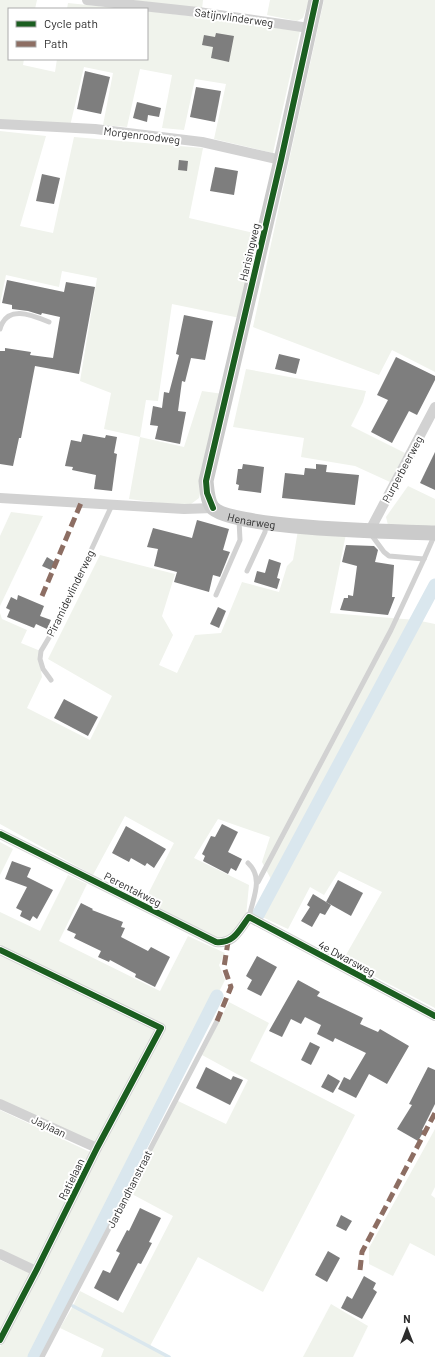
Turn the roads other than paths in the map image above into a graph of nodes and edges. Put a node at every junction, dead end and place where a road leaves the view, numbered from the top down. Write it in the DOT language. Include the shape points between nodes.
graph roads {
  1 [pos="87,0"];
  2 [pos="316,0"];
  3 [pos="309,28"];
  4 [pos="0,124"];
  5 [pos="282,160"];
  6 [pos="49,322"];
  7 [pos="0,329"];
  8 [pos="435,407"];
  9 [pos="0,498"];
  10 [pos="112,505"];
  11 [pos="213,508"];
  12 [pos="239,519"];
  13 [pos="266,522"];
  14 [pos="369,532"];
  15 [pos="435,533"];
  16 [pos="424,559"];
  17 [pos="247,571"];
  18 [pos="216,595"];
  19 [pos="51,680"];
  20 [pos="0,834"];
  21 [pos="248,863"];
  22 [pos="258,882"];
  23 [pos="249,917"];
  24 [pos="0,950"];
  25 [pos="435,1016"];
  26 [pos="217,1020"];
  27 [pos="0,1104"];
  28 [pos="97,1148"];
  29 [pos="0,1254"];
  30 [pos="36,1271"];
  31 [pos="0,1340"];
  32 [pos="42,1357"];
  1 -- 3 [label="street, Satijnvlinderweg"];
  2 -- 3 [label="street, Harisingweg"];
  3 -- 5 [label="street, Harisingweg"];
  4 -- 5 [label="street, Morgenroodweg" via="95,129 202,142"];
  5 -- 11 [label="street, Harisingweg" via="206,480 207,493"];
  6 -- 7 [label="lane" via="36,316 10,314 2,322"];
  8 -- 14 [label="street, Purperbeerweg"];
  9 -- 10 [label="street, Henarweg"];
  10 -- 11 [label="street, Henarweg"];
  10 -- 19 [label="lane, Piramidevlinderweg" via="57,624 41,651 43,669"];
  11 -- 12 [label="street, Henarweg"];
  12 -- 13 [label="street, Henarweg"];
  12 -- 18 [label="lane" via="240,540"];
  13 -- 14 [label="street, Henarweg"];
  13 -- 17 [label="lane" via="265,532"];
  14 -- 15 [label="street, Henarweg"];
  14 -- 16 [label="lane" via="389,556"];
  15 -- 16 [label="lane"];
  16 -- 22 [label="lane" via="391,630"];
  20 -- 23 [label="street, Perentakweg" via="216,942 228,942 233,939"];
  21 -- 22 [label="lane" via="253,868"];
  22 -- 23 [label="lane"];
  23 -- 25 [label="street, 4e Dwarsweg"];
  24 -- 28 [label="street, Ratielaan" via="161,1028"];
  26 -- 32 [label="lane, Jarbandhanstraat"];
  27 -- 28 [label="street, Jaylaan"];
  28 -- 30 [label="street, Ratielaan"];
  29 -- 30 [label="street"];
  30 -- 31 [label="street, Ratielaan"];
}
